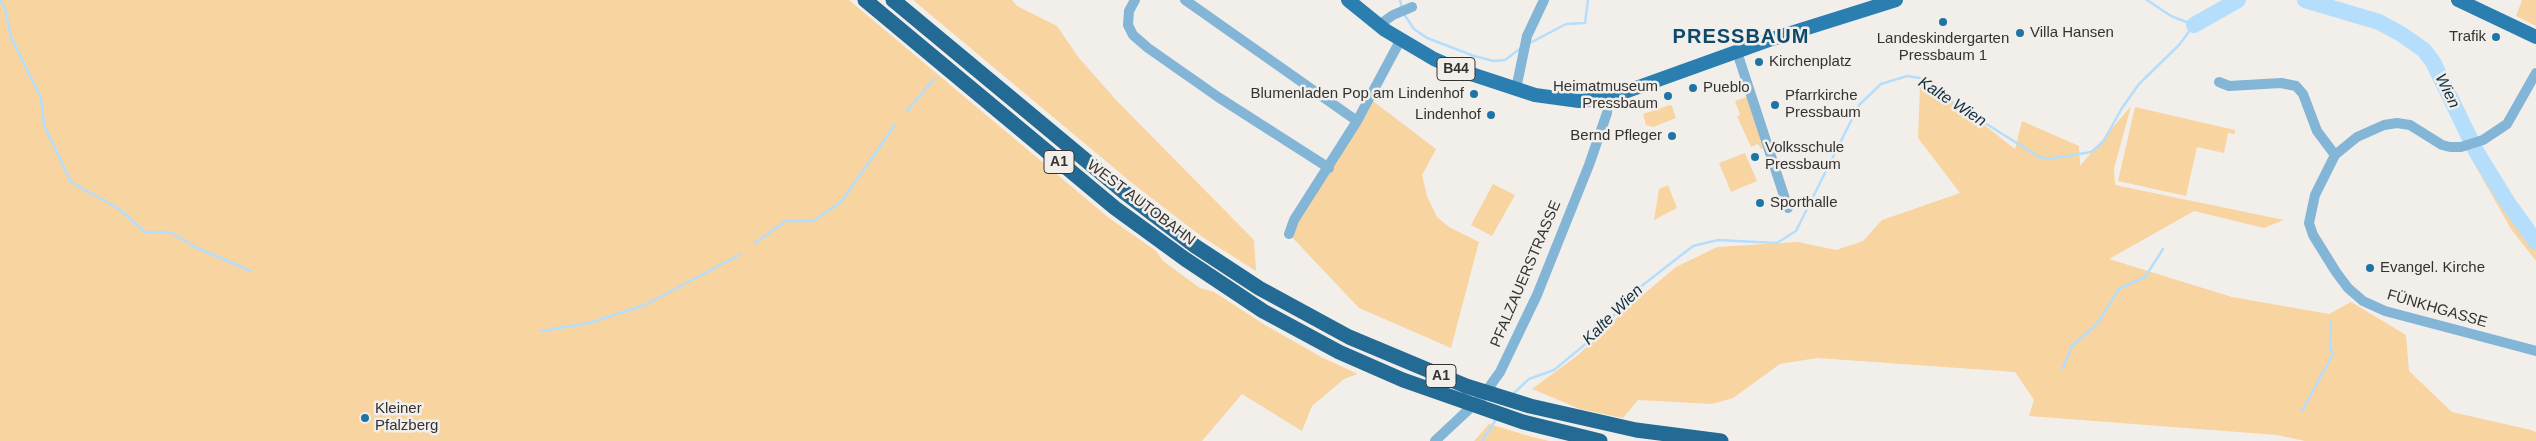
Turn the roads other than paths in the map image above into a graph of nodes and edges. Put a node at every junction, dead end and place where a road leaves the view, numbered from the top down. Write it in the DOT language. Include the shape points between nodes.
graph roads {
  1 [pos="865,0"];
  2 [pos="893,0"];
  3 [pos="1135,0"];
  4 [pos="1185,0"];
  5 [pos="1348,0"];
  6 [pos="1544,0"];
  7 [pos="1896,0"];
  8 [pos="2458,0"];
  9 [pos="1412,7"];
  10 [pos="1379,25"];
  11 [pos="2536,37"];
  12 [pos="1401,39"];
  13 [pos="1737,52"];
  14 [pos="2536,73"];
  15 [pos="2219,82"];
  16 [pos="1516,89"];
  17 [pos="1608,98"];
  18 [pos="1357,121"];
  19 [pos="2335,155"];
  20 [pos="1329,168"];
  21 [pos="1788,208"];
  22 [pos="1289,234"];
  23 [pos="2536,351"];
  24 [pos="1435,441"];
  25 [pos="1600,441"];
  26 [pos="1721,441"];
  1 -- 25 [label="highway, WEST AUTOBAHN / A1" via="1116,208 1185,260 1263,311 1339,352 1403,380 1524,422"];
  2 -- 26 [label="highway, WEST AUTOBAHN / A1" via="1124,192 1195,246 1259,288 1349,337 1466,386 1530,406 1636,430"];
  3 -- 20 [label="street" via="1129,11 1128,25 1133,35 1148,48"];
  4 -- 18 [label="street"];
  5 -- 10 [label="main road, B44"];
  6 -- 16 [label="street" via="1527,36"];
  7 -- 13 [label="main road, B44"];
  8 -- 11 [label="main road"];
  9 -- 10 [label="street"];
  10 -- 12 [label="main road, B44"];
  12 -- 16 [label="main road, B44" via="1459,70"];
  12 -- 18 [label="street"];
  13 -- 17 [label="main road, B44"];
  13 -- 21 [label="street"];
  14 -- 19 [label="street, FÜNKHGASSE" via="2507,124 2483,140 2462,147 2442,145 2410,124 2397,123 2357,137"];
  15 -- 19 [label="street" via="2229,86 2281,83 2296,86 2303,94 2316,131"];
  16 -- 17 [label="main road, B44" via="1579,102"];
  17 -- 24 [label="street, PFALZAUERSTRASSE" via="1607,113 1589,165 1536,295 1500,372 1482,397"];
  18 -- 20 [label="street"];
  19 -- 23 [label="street, FÜNKHGASSE" via="2315,195 2308,223 2348,288 2363,301 2385,312"];
  20 -- 22 [label="street" via="1294,220"];
}
